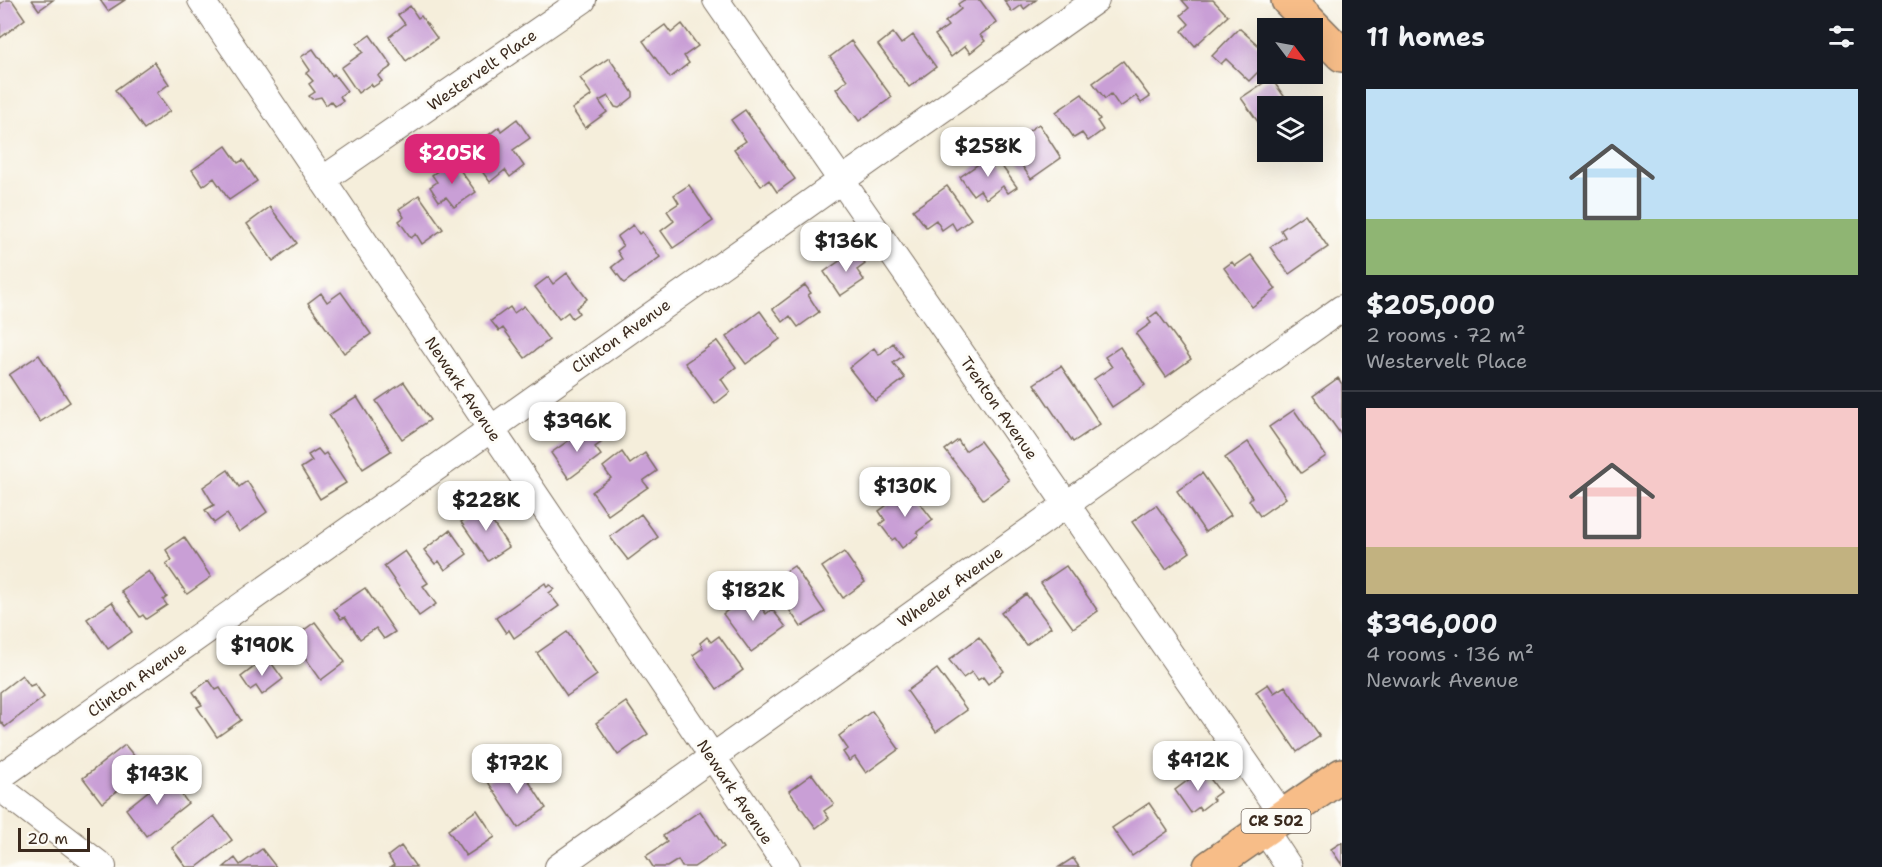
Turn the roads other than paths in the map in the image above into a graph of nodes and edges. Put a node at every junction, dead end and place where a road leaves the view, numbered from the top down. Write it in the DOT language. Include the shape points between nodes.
graph roads {
  1 [pos="201,0"];
  2 [pos="583,0"];
  3 [pos="716,0"];
  4 [pos="1096,0"];
  5 [pos="1288,0"];
  6 [pos="1342,55"];
  7 [pos="322,180"];
  8 [pos="841,181"];
  9 [pos="1342,308"];
  10 [pos="490,429"];
  11 [pos="1066,504"];
  12 [pos="711,758"];
  13 [pos="1342,775"];
  14 [pos="0,777"];
  15 [pos="0,788"];
  16 [pos="1273,823"];
  17 [pos="103,867"];
  18 [pos="558,867"];
  19 [pos="787,867"];
  20 [pos="1210,867"];
  21 [pos="1289,867"];
  1 -- 7 [label="street, Newark Avenue"];
  2 -- 7 [label="street, Westervelt Place"];
  3 -- 8 [label="street, Trenton Avenue"];
  4 -- 8 [label="street, Clinton Avenue"];
  5 -- 6 [label="main road"];
  7 -- 10 [label="street, Newark Avenue"];
  8 -- 10 [label="street, Clinton Avenue"];
  8 -- 11 [label="street, Trenton Avenue"];
  9 -- 11 [label="street, Wheeler Avenue"];
  10 -- 12 [label="street, Newark Avenue"];
  10 -- 14 [label="street, Clinton Avenue"];
  11 -- 12 [label="street, Wheeler Avenue"];
  11 -- 16 [label="street, Trenton Avenue"];
  12 -- 18 [label="street, Wheeler Avenue"];
  12 -- 19 [label="street, Newark Avenue"];
  13 -- 16 [label="main road, CR 502"];
  15 -- 17 [label="street"];
  16 -- 20 [label="main road, CR 502"];
  16 -- 21 [label="street, Trenton Avenue"];
}
